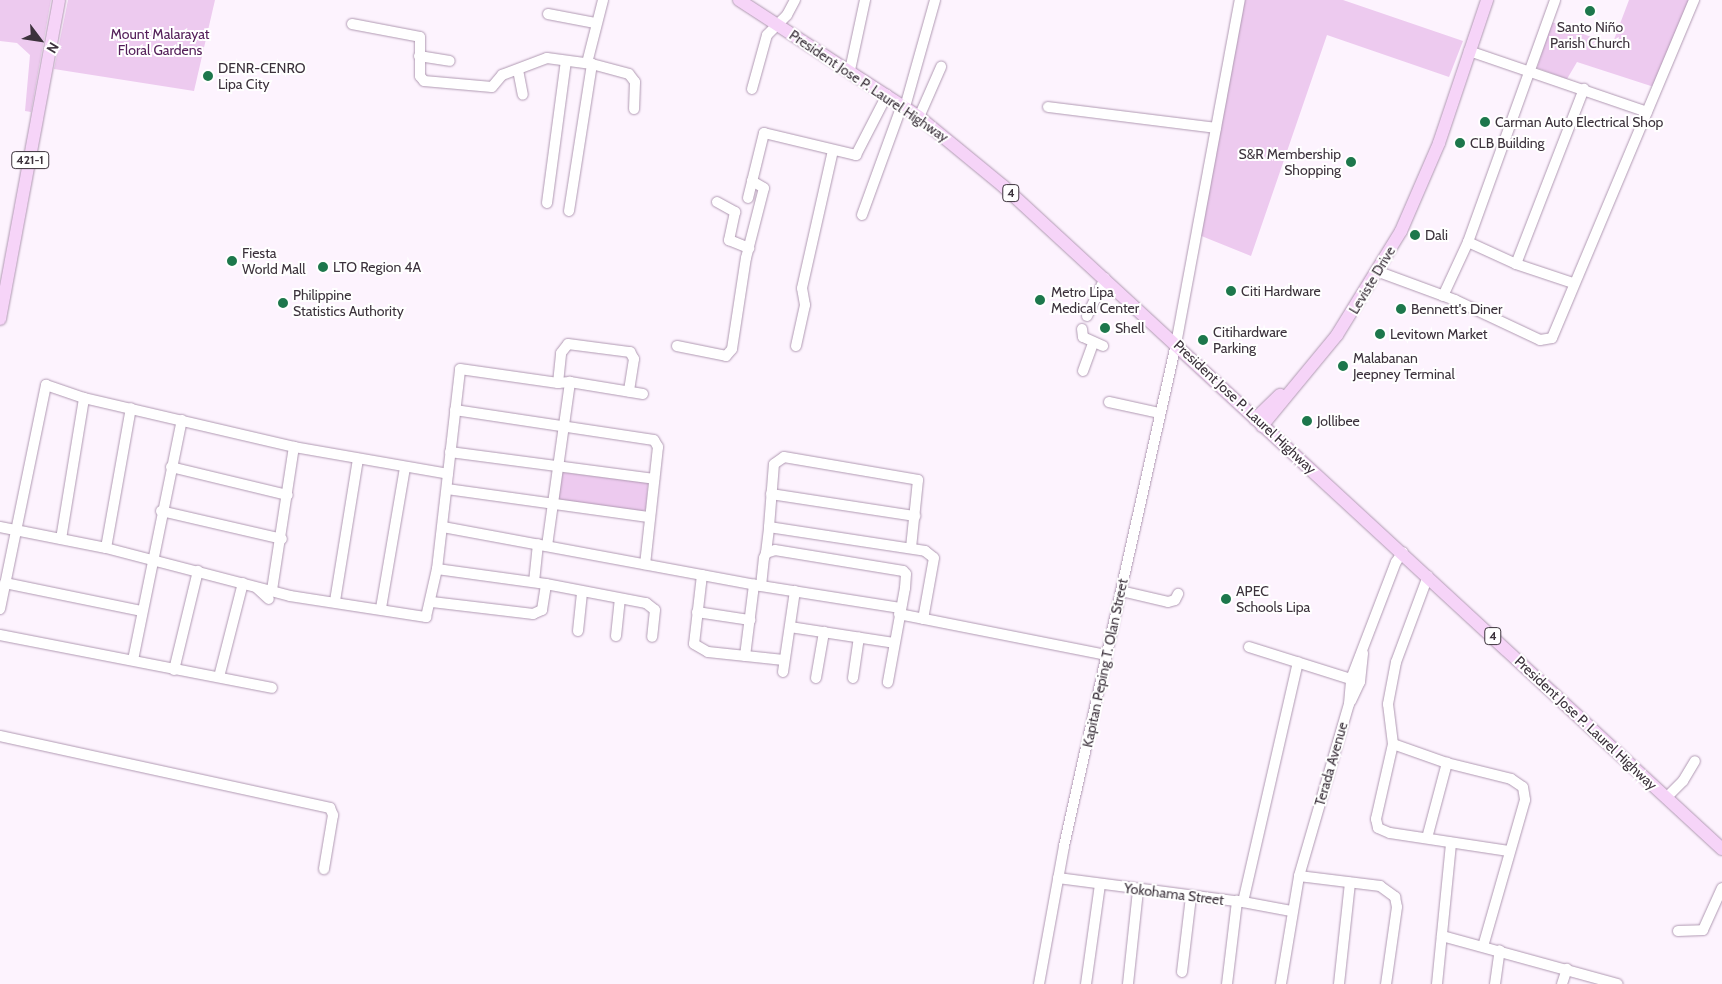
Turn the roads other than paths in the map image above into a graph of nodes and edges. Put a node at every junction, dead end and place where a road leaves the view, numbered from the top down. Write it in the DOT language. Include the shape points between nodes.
graph roads {
  1 [pos="59,0"];
  2 [pos="603,0"];
  3 [pos="739,0"];
  4 [pos="795,0"];
  5 [pos="865,0"];
  6 [pos="934,0"];
  7 [pos="1240,0"];
  8 [pos="1487,0"];
  9 [pos="1555,0"];
  10 [pos="1694,0"];
  11 [pos="548,14"];
  12 [pos="595,23"];
  13 [pos="352,24"];
  14 [pos="777,24"];
  15 [pos="1469,51"];
  16 [pos="419,56"];
  17 [pos="450,61"];
  18 [pos="566,61"];
  19 [pos="590,64"];
  20 [pos="941,67"];
  21 [pos="518,70"];
  22 [pos="850,70"];
  23 [pos="1531,72"];
  24 [pos="752,89"];
  25 [pos="1584,89"];
  26 [pos="523,95"];
  27 [pos="887,95"];
  28 [pos="904,106"];
  29 [pos="1048,107"];
  30 [pos="634,110"];
  31 [pos="1647,112"];
  32 [pos="1447,114"];
  33 [pos="919,117"];
  34 [pos="1216,128"];
  35 [pos="833,150"];
  36 [pos="752,182"];
  37 [pos="748,198"];
  38 [pos="547,202"];
  39 [pos="717,202"];
  40 [pos="569,211"];
  41 [pos="862,215"];
  42 [pos="1468,242"];
  43 [pos="748,248"];
  44 [pos="1516,264"];
  45 [pos="1379,272"];
  46 [pos="1105,278"];
  47 [pos="1573,283"];
  48 [pos="1444,296"];
  49 [pos="1087,316"];
  50 [pos="0,319"];
  51 [pos="1082,329"];
  52 [pos="1176,344"];
  53 [pos="677,346"];
  54 [pos="796,346"];
  55 [pos="1083,371"];
  56 [pos="570,382"];
  57 [pos="558,383"];
  58 [pos="629,392"];
  59 [pos="643,394"];
  60 [pos="84,398"];
  61 [pos="1109,402"];
  62 [pos="131,408"];
  63 [pos="455,410"];
  64 [pos="1159,413"];
  65 [pos="182,420"];
  66 [pos="1259,422"];
  67 [pos="562,425"];
  68 [pos="294,447"];
  69 [pos="450,452"];
  70 [pos="358,459"];
  71 [pos="556,464"];
  72 [pos="172,467"];
  73 [pos="405,467"];
  74 [pos="448,474"];
  75 [pos="654,479"];
  76 [pos="447,489"];
  77 [pos="771,494"];
  78 [pos="288,495"];
  79 [pos="552,504"];
  80 [pos="161,511"];
  81 [pos="650,516"];
  82 [pos="915,516"];
  83 [pos="1,527"];
  84 [pos="443,527"];
  85 [pos="769,527"];
  86 [pos="14,531"];
  87 [pos="61,539"];
  88 [pos="282,539"];
  89 [pos="543,545"];
  90 [pos="106,548"];
  91 [pos="911,548"];
  92 [pos="766,552"];
  93 [pos="1403,552"];
  94 [pos="151,559"];
  95 [pos="644,564"];
  96 [pos="437,569"];
  97 [pos="198,571"];
  98 [pos="702,575"];
  99 [pos="1430,578"];
  100 [pos="534,582"];
  101 [pos="5,583"];
  102 [pos="243,583"];
  103 [pos="546,584"];
  104 [pos="757,585"];
  105 [pos="795,591"];
  106 [pos="1121,591"];
  107 [pos="582,592"];
  108 [pos="1178,594"];
  109 [pos="273,596"];
  110 [pos="620,599"];
  111 [pos="336,601"];
  112 [pos="432,602"];
  113 [pos="380,608"];
  114 [pos="0,609"];
  115 [pos="142,610"];
  116 [pos="900,611"];
  117 [pos="697,612"];
  118 [pos="923,619"];
  119 [pos="750,620"];
  120 [pos="790,627"];
  121 [pos="578,632"];
  122 [pos="824,632"];
  123 [pos="0,635"];
  124 [pos="616,636"];
  125 [pos="652,637"];
  126 [pos="859,637"];
  127 [pos="894,643"];
  128 [pos="1250,647"];
  129 [pos="1107,655"];
  130 [pos="745,656"];
  131 [pos="132,660"];
  132 [pos="784,660"];
  133 [pos="1298,662"];
  134 [pos="174,670"];
  135 [pos="783,672"];
  136 [pos="219,677"];
  137 [pos="816,678"];
  138 [pos="853,678"];
  139 [pos="1356,680"];
  140 [pos="888,682"];
  141 [pos="272,688"];
  142 [pos="0,736"];
  143 [pos="1393,744"];
  144 [pos="1696,761"];
  145 [pos="1447,763"];
  146 [pos="1666,798"];
  147 [pos="1427,838"];
  148 [pos="1452,843"];
  149 [pos="1722,849"];
  150 [pos="1509,851"];
  151 [pos="324,869"];
  152 [pos="1299,876"];
  153 [pos="1058,878"];
  154 [pos="1350,883"];
  155 [pos="1100,885"];
  156 [pos="1722,888"];
  157 [pos="1138,891"];
  158 [pos="1191,896"];
  159 [pos="1240,902"];
  160 [pos="1291,911"];
  161 [pos="1678,931"];
  162 [pos="1442,936"];
  163 [pos="1483,946"];
  164 [pos="1500,950"];
  165 [pos="1567,969"];
  166 [pos="1182,972"];
  167 [pos="1039,984"];
  168 [pos="1086,984"];
  169 [pos="1128,984"];
  170 [pos="1227,984"];
  171 [pos="1281,984"];
  172 [pos="1339,984"];
  173 [pos="1386,984"];
  174 [pos="1437,984"];
  175 [pos="1495,984"];
  176 [pos="1562,984"];
  177 [pos="1618,984"];
  1 -- 50 [label="main road, 421-1"];
  2 -- 12 [label="street"];
  3 -- 14 [label="main road, President Jose P. Laurel Highway / 4"];
  4 -- 14 [label="street" via="787,15"];
  5 -- 22 [label="street"];
  6 -- 28 [label="street"];
  7 -- 34 [label="street, Kapitan Peping T. Olan Street"];
  8 -- 15 [label="main road, Leviste Drive"];
  9 -- 23 [label="street"];
  10 -- 31 [label="street"];
  11 -- 12 [label="street"];
  12 -- 19 [label="street"];
  13 -- 16 [label="street" via="418,36"];
  14 -- 22 [label="main road, President Jose P. Laurel Highway / 4"];
  14 -- 24 [label="street" via="768,35"];
  15 -- 23 [label="street"];
  15 -- 32 [label="main road, Leviste Drive"];
  16 -- 17 [label="street"];
  16 -- 21 [label="street" via="421,78 436,84 490,87 498,78"];
  18 -- 19 [label="street"];
  18 -- 21 [label="street" via="538,59"];
  18 -- 38 [label="street"];
  19 -- 30 [label="street" via="623,71 633,78"];
  19 -- 40 [label="street"];
  20 -- 33 [label="street"];
  21 -- 26 [label="street"];
  22 -- 27 [label="main road, President Jose P. Laurel Highway / 4"];
  23 -- 25 [label="street"];
  23 -- 42 [label="street"];
  25 -- 31 [label="street"];
  25 -- 44 [label="street"];
  27 -- 28 [label="main road, President Jose P. Laurel Highway / 4"];
  27 -- 35 [label="street" via="856,155"];
  28 -- 33 [label="main road, President Jose P. Laurel Highway / 4"];
  28 -- 41 [label="street"];
  29 -- 34 [label="street"];
  31 -- 47 [label="street"];
  32 -- 45 [label="main road, Leviste Drive" via="1420,192"];
  32 -- 66 [label="main road, Leviste Drive" via="1407,207 1357,298 1314,358"];
  33 -- 46 [label="main road, President Jose P. Laurel Highway / 4" via="1004,186"];
  34 -- 52 [label="street, Kapitan Peping T. Olan Street"];
  35 -- 36 [label="street" via="764,133"];
  35 -- 54 [label="street" via="802,288 805,305"];
  36 -- 37 [label="street"];
  36 -- 43 [label="street" via="764,188"];
  39 -- 43 [label="street" via="734,212 729,240"];
  42 -- 44 [label="street"];
  42 -- 48 [label="street"];
  43 -- 53 [label="street" via="729,354"];
  44 -- 47 [label="street"];
  45 -- 48 [label="street"];
  45 -- 66 [label="main road, Leviste Drive" via="1325,351"];
  46 -- 49 [label="street"];
  46 -- 52 [label="main road, President Jose P. Laurel Highway / 4"];
  47 -- 48 [label="street" via="1556,333 1546,341"];
  51 -- 55 [label="street" via="1083,338 1098,344"];
  52 -- 64 [label="street, Kapitan Peping T. Olan Street"];
  52 -- 66 [label="main road, President Jose P. Laurel Highway / 4"];
  56 -- 57 [label="street"];
  56 -- 58 [label="street"];
  56 -- 67 [label="street"];
  57 -- 58 [label="street" via="561,353 568,344 630,352 634,359"];
  57 -- 63 [label="street" via="464,368 458,373"];
  58 -- 59 [label="street"];
  60 -- 62 [label="street"];
  60 -- 86 [label="street" via="46,385"];
  60 -- 87 [label="street"];
  61 -- 64 [label="street"];
  62 -- 65 [label="street"];
  62 -- 90 [label="street"];
  63 -- 67 [label="street"];
  63 -- 69 [label="street"];
  64 -- 106 [label="street, Kapitan Peping T. Olan Street"];
  65 -- 68 [label="street"];
  65 -- 72 [label="street"];
  66 -- 93 [label="main road, President Jose P. Laurel Highway / 4"];
  67 -- 71 [label="street"];
  67 -- 75 [label="street" via="654,440 658,447"];
  68 -- 70 [label="street"];
  68 -- 78 [label="street"];
  69 -- 71 [label="street"];
  69 -- 74 [label="street"];
  70 -- 73 [label="street"];
  70 -- 111 [label="street"];
  71 -- 75 [label="street"];
  71 -- 79 [label="street"];
  72 -- 78 [label="street"];
  72 -- 80 [label="street"];
  73 -- 74 [label="street"];
  73 -- 113 [label="street"];
  74 -- 76 [label="street"];
  75 -- 81 [label="street"];
  76 -- 79 [label="street"];
  76 -- 84 [label="street"];
  77 -- 82 [label="street"];
  77 -- 82 [label="street" via="774,464 784,457 914,478 920,484"];
  77 -- 85 [label="street"];
  78 -- 88 [label="street"];
  79 -- 81 [label="street"];
  79 -- 89 [label="street"];
  80 -- 88 [label="street"];
  80 -- 94 [label="street"];
  81 -- 95 [label="street"];
  82 -- 91 [label="street"];
  83 -- 86 [label="street"];
  84 -- 89 [label="street"];
  84 -- 96 [label="street"];
  85 -- 91 [label="street"];
  85 -- 92 [label="street"];
  86 -- 87 [label="street"];
  86 -- 101 [label="street"];
  87 -- 90 [label="street"];
  88 -- 109 [label="street"];
  89 -- 95 [label="street"];
  89 -- 100 [label="street"];
  90 -- 94 [label="street"];
  91 -- 118 [label="street" via="925,551 934,558"];
  92 -- 104 [label="street"];
  92 -- 116 [label="street" via="783,551 902,571 906,574"];
  93 -- 99 [label="main road, President Jose P. Laurel Highway / 4"];
  93 -- 139 [label="street, Terada Avenue" via="1396,562"];
  94 -- 97 [label="street"];
  94 -- 115 [label="street"];
  95 -- 98 [label="street"];
  96 -- 100 [label="street"];
  96 -- 112 [label="street"];
  97 -- 102 [label="street"];
  97 -- 134 [label="street"];
  98 -- 104 [label="street"];
  98 -- 117 [label="street"];
  99 -- 143 [label="street" via="1388,704"];
  99 -- 146 [label="main road, President Jose P. Laurel Highway / 4"];
  100 -- 103 [label="street"];
  101 -- 114 [label="street"];
  101 -- 115 [label="street"];
  102 -- 109 [label="street"];
  102 -- 136 [label="street"];
  103 -- 107 [label="street"];
  103 -- 112 [label="street" via="542,610 533,614"];
  104 -- 105 [label="street"];
  104 -- 119 [label="street"];
  105 -- 116 [label="street"];
  105 -- 120 [label="street"];
  106 -- 108 [label="street" via="1168,602 1175,600"];
  106 -- 129 [label="street, Kapitan Peping T. Olan Street"];
  107 -- 110 [label="street"];
  107 -- 121 [label="street"];
  109 -- 111 [label="street"];
  110 -- 124 [label="street"];
  110 -- 125 [label="street" via="652,606 655,610"];
  111 -- 113 [label="street"];
  112 -- 113 [label="street" via="426,616"];
  115 -- 131 [label="street"];
  116 -- 118 [label="street"];
  116 -- 127 [label="street"];
  117 -- 119 [label="street"];
  117 -- 130 [label="street" via="694,644 700,650"];
  118 -- 129 [label="street"];
  119 -- 130 [label="street"];
  120 -- 122 [label="street"];
  120 -- 132 [label="street"];
  122 -- 126 [label="street"];
  122 -- 137 [label="street"];
  123 -- 131 [label="street"];
  126 -- 127 [label="street"];
  126 -- 138 [label="street"];
  127 -- 140 [label="street"];
  128 -- 133 [label="street"];
  129 -- 153 [label="street, Kapitan Peping T. Olan Street"];
  130 -- 132 [label="street"];
  131 -- 134 [label="street"];
  132 -- 135 [label="street"];
  133 -- 139 [label="street"];
  133 -- 159 [label="street"];
  134 -- 136 [label="street"];
  136 -- 141 [label="street"];
  139 -- 152 [label="street, Terada Avenue"];
  142 -- 151 [label="street" via="330,808 333,815"];
  143 -- 145 [label="street"];
  143 -- 147 [label="street" via="1376,819 1378,828"];
  144 -- 146 [label="street"];
  145 -- 147 [label="street"];
  145 -- 150 [label="street" via="1511,778 1523,787 1525,800"];
  146 -- 149 [label="main road, President Jose P. Laurel Highway / 4"];
  147 -- 148 [label="street"];
  148 -- 150 [label="street"];
  148 -- 162 [label="street"];
  150 -- 163 [label="street"];
  152 -- 154 [label="street"];
  152 -- 160 [label="street, Terada Avenue"];
  153 -- 155 [label="street, Yokohama Street"];
  153 -- 167 [label="street, Kapitan Peping T. Olan Street"];
  154 -- 172 [label="street"];
  154 -- 173 [label="street" via="1380,886 1395,897 1397,907"];
  155 -- 157 [label="street, Yokohama Street"];
  155 -- 168 [label="street"];
  156 -- 161 [label="street" via="1703,930"];
  157 -- 158 [label="street, Yokohama Street"];
  157 -- 169 [label="street"];
  158 -- 159 [label="street, Yokohama Street"];
  158 -- 166 [label="street"];
  159 -- 160 [label="street, Yokohama Street"];
  159 -- 170 [label="street"];
  160 -- 171 [label="street, Terada Avenue"];
  162 -- 163 [label="street"];
  162 -- 174 [label="street"];
  163 -- 164 [label="street"];
  164 -- 165 [label="street"];
  164 -- 175 [label="street"];
  165 -- 176 [label="street"];
  165 -- 177 [label="street"];
}
